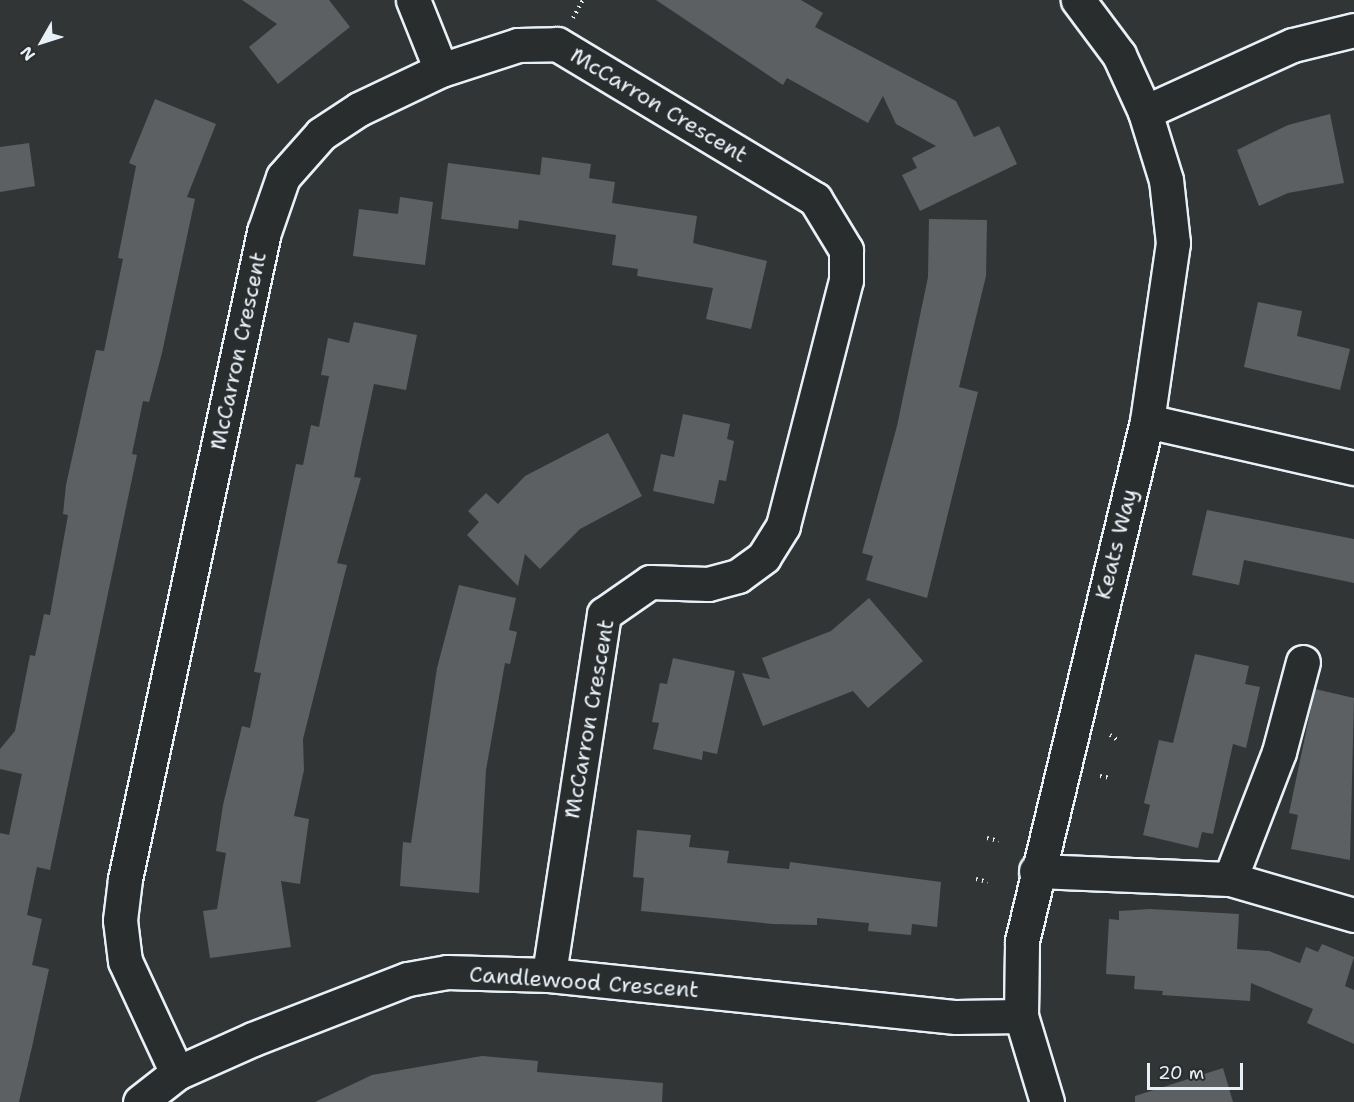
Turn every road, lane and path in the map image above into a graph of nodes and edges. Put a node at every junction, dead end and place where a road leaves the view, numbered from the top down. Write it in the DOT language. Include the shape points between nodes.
graph roads {
  1 [pos="414,0"];
  2 [pos="1077,0"];
  3 [pos="1354,30"];
  4 [pos="441,70"];
  5 [pos="1145,112"];
  6 [pos="1147,421"];
  7 [pos="1354,468"];
  8 [pos="1303,662"];
  9 [pos="1110,735"];
  10 [pos="1119,741"];
  11 [pos="1100,776"];
  12 [pos="1111,778"];
  13 [pos="987,838"];
  14 [pos="999,841"];
  15 [pos="1036,871"];
  16 [pos="976,879"];
  17 [pos="1230,879"];
  18 [pos="988,882"];
  19 [pos="1354,915"];
  20 [pos="549,975"];
  21 [pos="1021,1016"];
  22 [pos="177,1073"];
  23 [pos="140,1102"];
  24 [pos="1047,1102"];
  1 -- 4 [label="street"];
  2 -- 5 [label="street, Keats Way" via="1119,55"];
  3 -- 5 [label="street" via="1293,45"];
  4 -- 20 [label="street, McCarron Crescent" via="518,45 557,44 815,199 846,250 846,280 783,526 764,557 738,576 708,584 650,582 604,614"];
  4 -- 22 [label="street, McCarron Crescent" via="321,134 283,177 264,232 125,879 120,920 125,961"];
  5 -- 6 [label="street, Keats Way" via="1166,180 1173,243"];
  6 -- 7 [label="street"];
  6 -- 15 [label="street, Keats Way"];
  8 -- 17 [label="street" via="1279,752"];
  9 -- 10 [label="path"];
  11 -- 12 [label="path"];
  13 -- 14 [label="path"];
  15 -- 17 [label="street"];
  15 -- 21 [label="street, Keats Way" via="1022,941"];
  16 -- 18 [label="path"];
  17 -- 19 [label="street"];
  20 -- 21 [label="street, Candlewood Crescent" via="956,1017"];
  20 -- 22 [label="street, Candlewood Crescent" via="447,972 408,979"];
  21 -- 24 [label="street, Keats Way"];
  22 -- 23 [label="street, Candlewood Crescent"];
}
